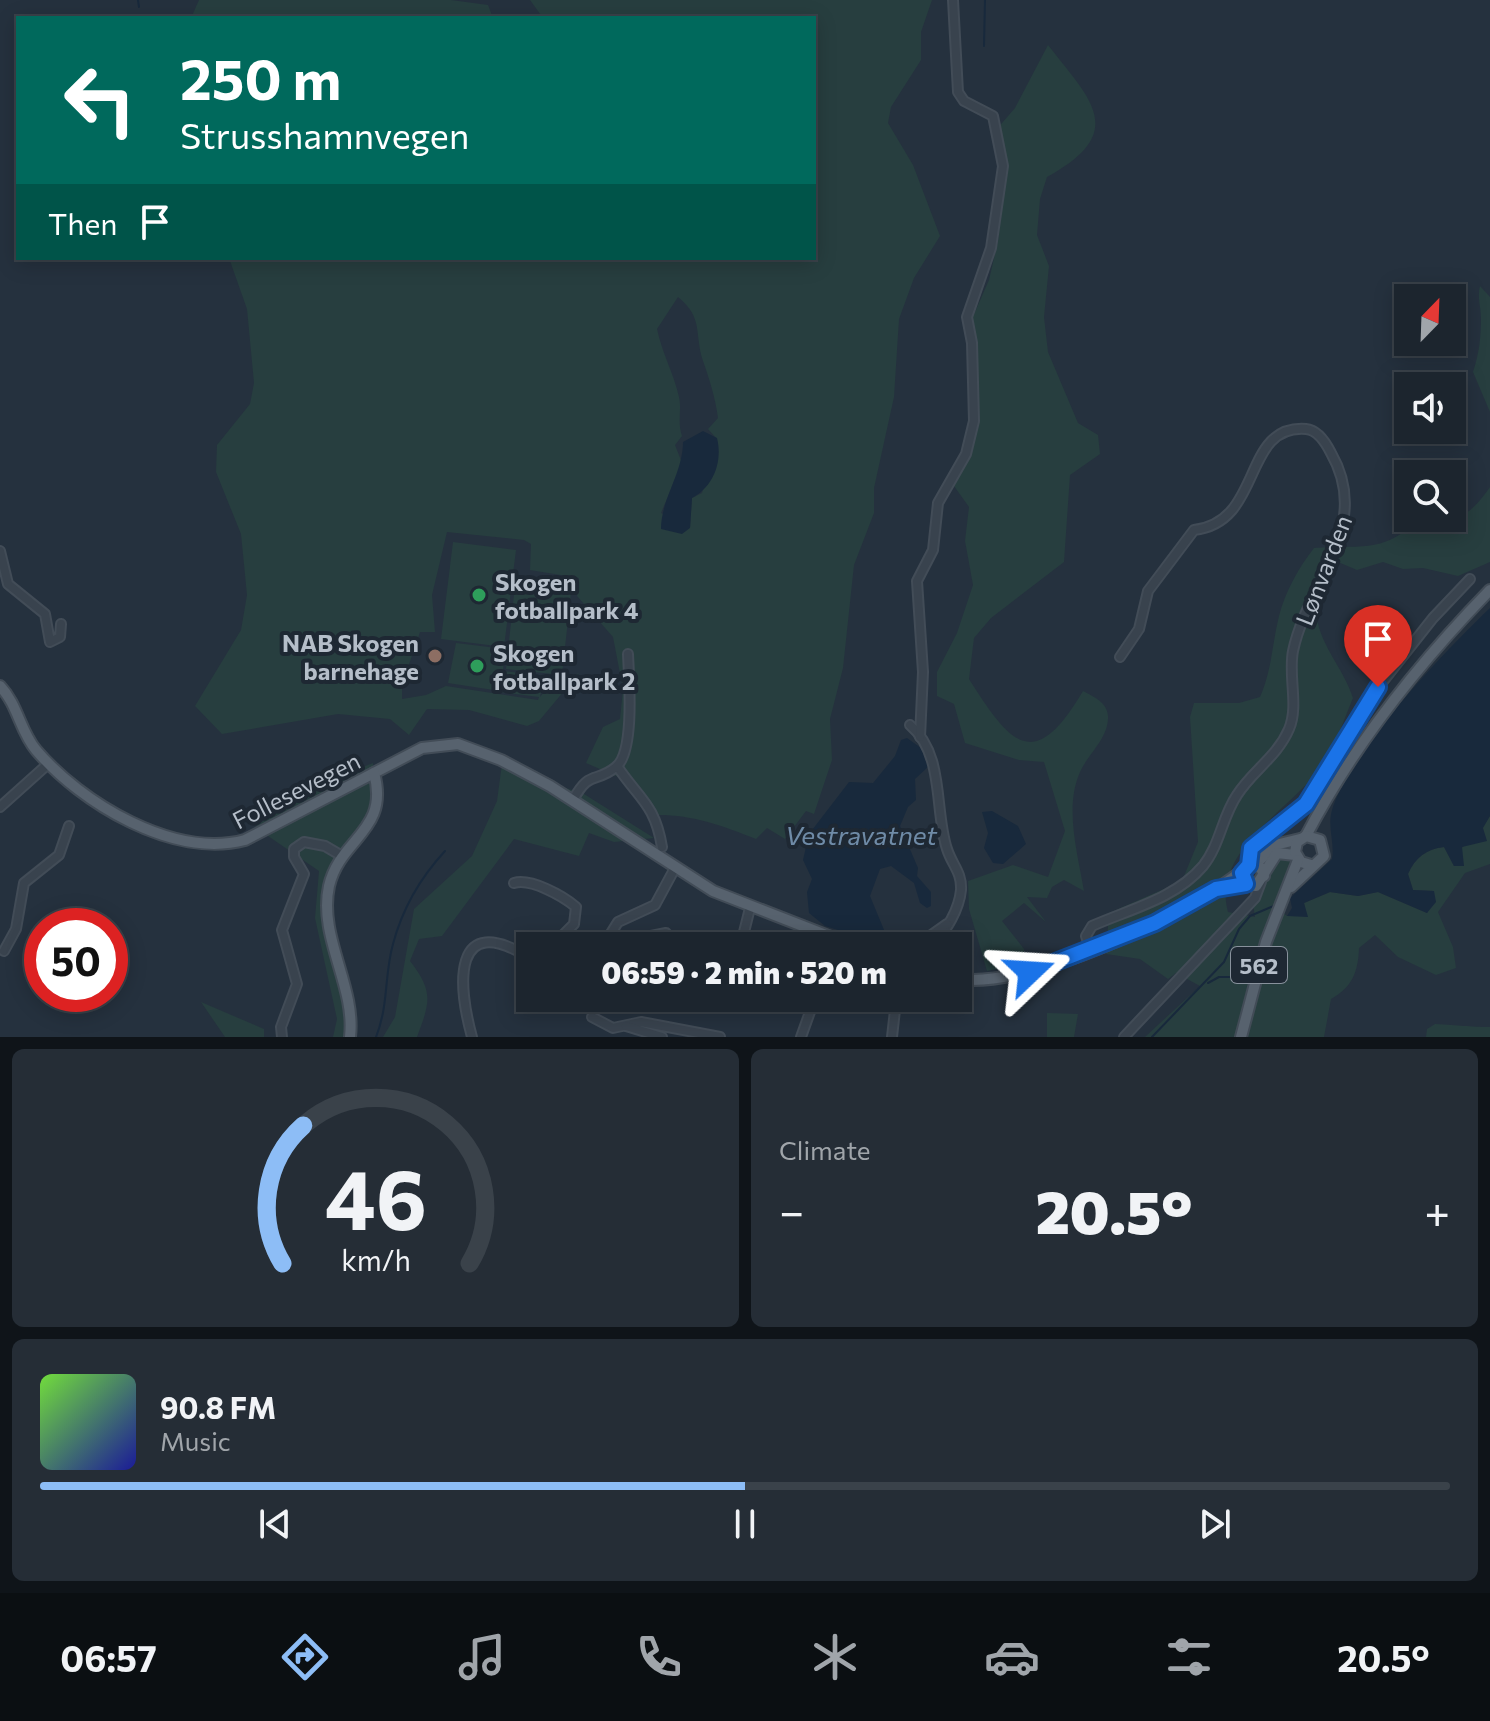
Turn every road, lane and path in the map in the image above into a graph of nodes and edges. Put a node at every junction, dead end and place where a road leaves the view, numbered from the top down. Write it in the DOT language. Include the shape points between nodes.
graph roads {
  1 [pos="953,0"];
  2 [pos="0,551"];
  3 [pos="1470,579"];
  4 [pos="1490,590"];
  5 [pos="61,624"];
  6 [pos="628,654"];
  7 [pos="1120,657"];
  8 [pos="0,686"];
  9 [pos="910,725"];
  10 [pos="920,737"];
  11 [pos="44,764"];
  12 [pos="617,766"];
  13 [pos="369,775"];
  14 [pos="573,800"];
  15 [pos="0,807"];
  16 [pos="1322,812"];
  17 [pos="69,826"];
  18 [pos="1303,838"];
  19 [pos="1322,843"];
  20 [pos="662,847"];
  21 [pos="342,856"];
  22 [pos="1296,857"];
  23 [pos="1311,865"];
  24 [pos="1249,867"];
  25 [pos="675,868"];
  26 [pos="1255,882"];
  27 [pos="514,883"];
  28 [pos="1216,889"];
  29 [pos="1285,895"];
  30 [pos="750,908"];
  31 [pos="947,924"];
  32 [pos="566,932"];
  33 [pos="610,932"];
  34 [pos="744,932"];
  35 [pos="816,932"];
  36 [pos="936,932"];
  37 [pos="942,932"];
  38 [pos="1090,949"];
  39 [pos="4,951"];
  40 [pos="516,951"];
  41 [pos="972,978"];
  42 [pos="810,1012"];
  43 [pos="895,1012"];
  44 [pos="592,1017"];
  45 [pos="626,1026"];
  46 [pos="282,1037"];
  47 [pos="350,1037"];
  48 [pos="472,1037"];
  49 [pos="662,1037"];
  50 [pos="720,1037"];
  51 [pos="801,1037"];
  52 [pos="892,1037"];
  53 [pos="1124,1037"];
  54 [pos="1241,1037"];
  1 -- 10 [label="street" via="958,92 964,101 993,116 1003,166 991,248 967,317 972,433 938,503 933,550 917,581 923,672"];
  2 -- 5 [label="street" via="8,584 45,614 50,642 60,637"];
  3 -- 24 [label="street" via="1365,704 1306,804 1251,848"];
  4 -- 16 [label="main road, 562" via="1371,729"];
  6 -- 12 [label="street" via="628,737 626,754"];
  7 -- 38 [label="street, Lønvarden" via="1139,629 1151,586 1194,530 1215,526 1247,491 1266,445 1303,429 1319,435 1343,477 1347,511 1294,648 1289,728 1270,761 1235,797 1202,867 1178,888 1090,928"];
  8 -- 11 [label="main road, Follesevegen"];
  9 -- 10 [label="street"];
  10 -- 31 [label="street" via="935,775 947,849 960,874 958,904"];
  11 -- 13 [label="main road, Follesevegen" via="101,805 174,839 209,846 258,835"];
  11 -- 15 [label="street"];
  12 -- 14 [label="street" via="584,781"];
  12 -- 20 [label="street" via="646,800"];
  13 -- 14 [label="main road, Follesevegen" via="422,748 458,744 501,760"];
  13 -- 21 [label="main road" via="377,796 374,819"];
  14 -- 25 [label="main road, Follesevegen"];
  16 -- 18 [label="main road, 562"];
  16 -- 19 [label="main road, 562"];
  17 -- 39 [label="street" via="59,855 24,883 16,929"];
  18 -- 19 [label="main road"];
  18 -- 22 [label="main road, 562"];
  18 -- 24 [label="main road" via="1275,845"];
  19 -- 23 [label="main road, 562" via="1322,859"];
  21 -- 46 [label="street" via="319,843 304,842 294,849 304,874 282,934 297,984"];
  21 -- 47 [label="main road" via="327,906 350,1005"];
  22 -- 23 [label="main road"];
  22 -- 26 [label="main road" via="1277,853"];
  22 -- 29 [label="main road, 562"];
  23 -- 29 [label="main road, 562"];
  24 -- 26 [label="main road"];
  24 -- 26 [label="main road"];
  24 -- 28 [label="main road"];
  25 -- 30 [label="main road, Follesevegen"];
  25 -- 33 [label="street" via="661,899"];
  26 -- 28 [label="main road"];
  26 -- 53 [label="street" via="1243,908"];
  27 -- 32 [label="street" via="543,889 576,907 574,924"];
  28 -- 38 [label="main road" via="1155,923"];
  29 -- 54 [label="main road, 562" via="1266,942"];
  30 -- 34 [label="street"];
  30 -- 35 [label="main road, Follesevegen"];
  31 -- 36 [label="street"];
  31 -- 37 [label="street"];
  38 -- 41 [label="main road" via="1012,977"];
  40 -- 48 [label="street" via="489,944 466,955 461,981"];
  42 -- 51 [label="street"];
  43 -- 52 [label="street"];
  44 -- 45 [label="street" via="608,1027"];
  45 -- 49 [label="street"];
  45 -- 50 [label="street" via="641,1022"];
}
